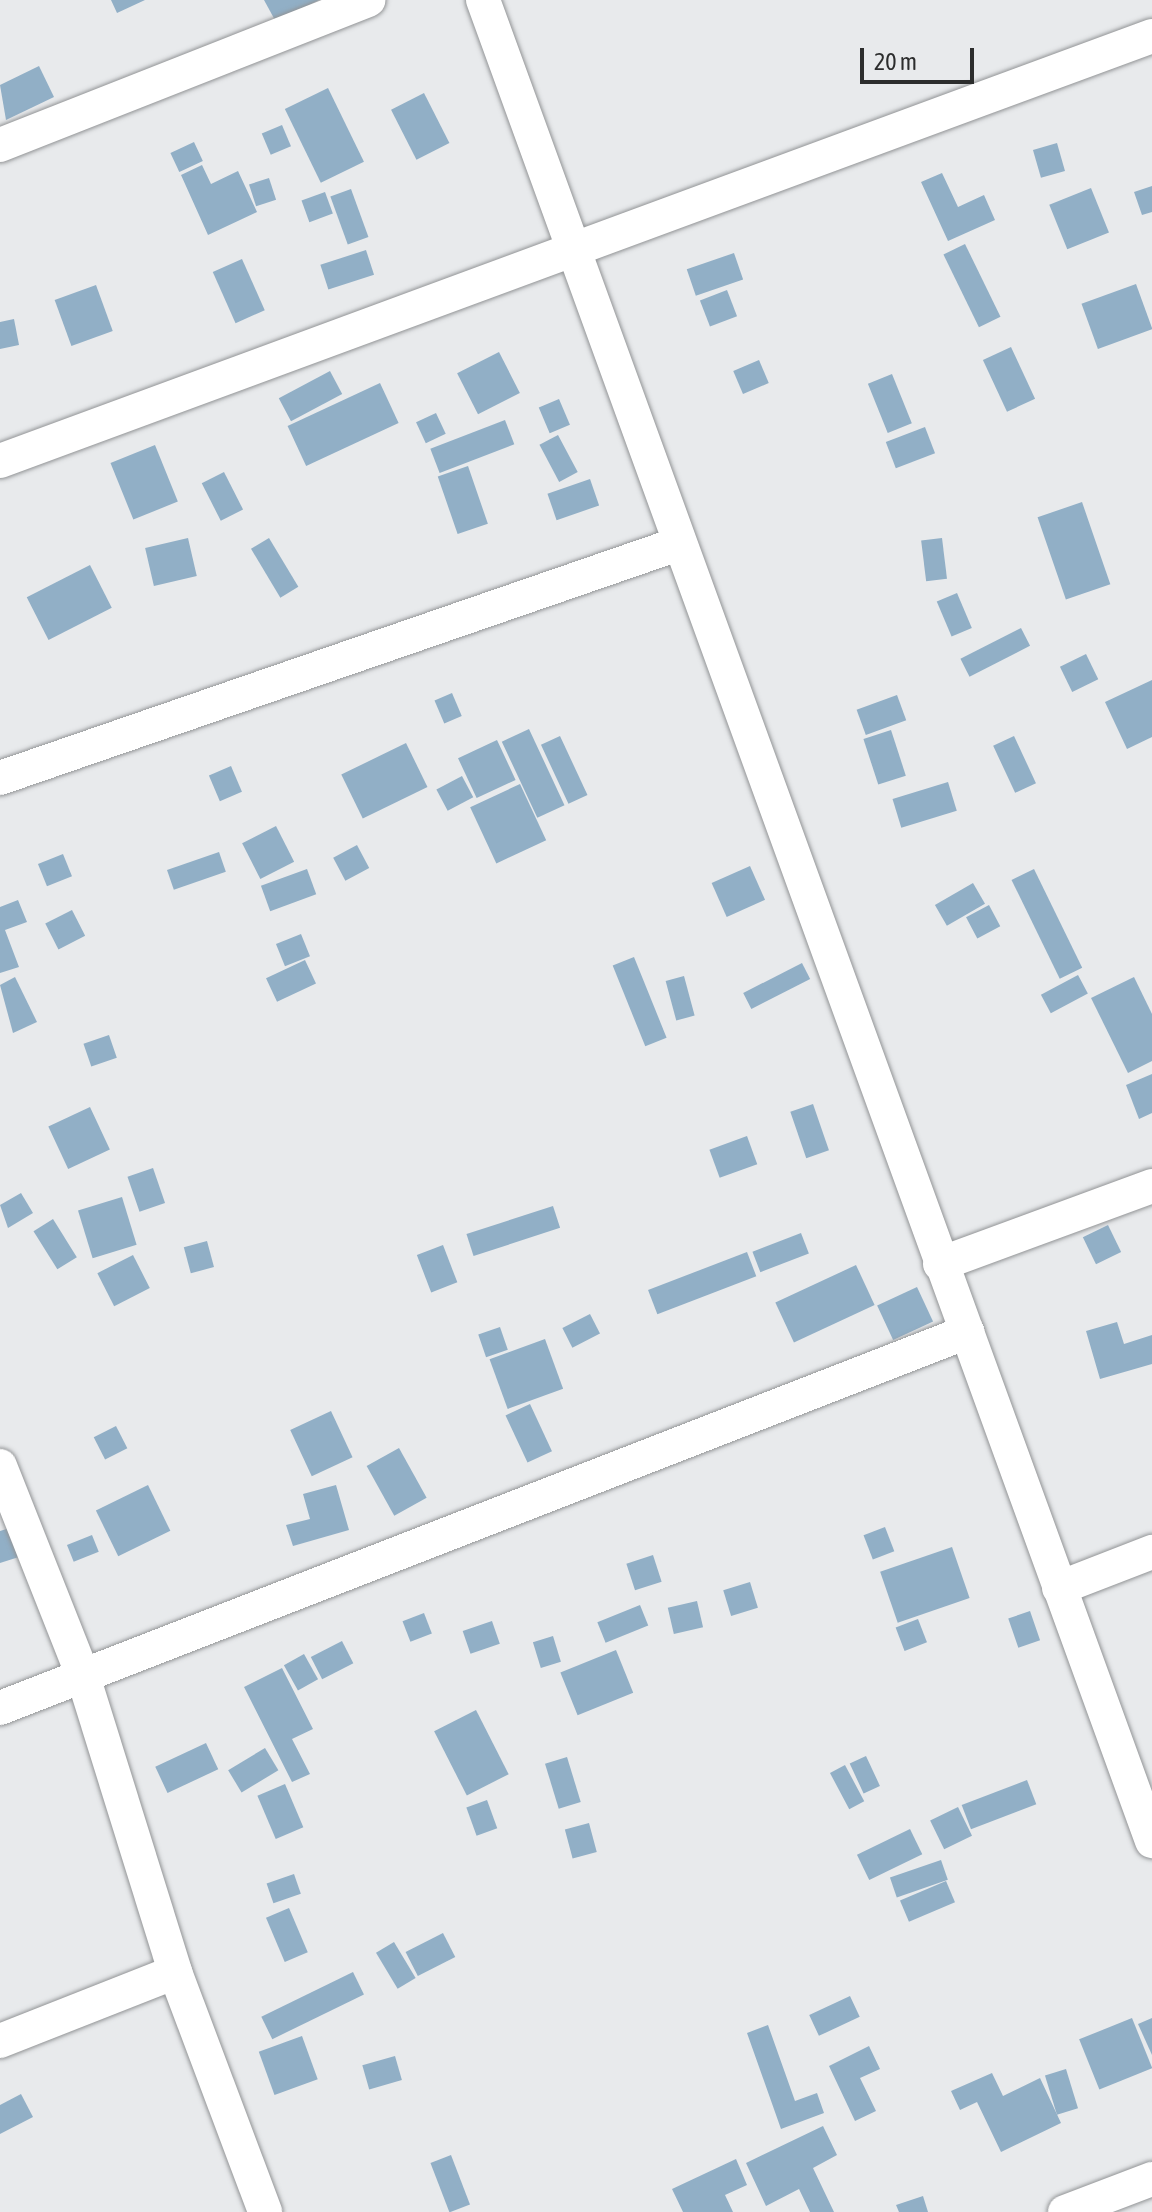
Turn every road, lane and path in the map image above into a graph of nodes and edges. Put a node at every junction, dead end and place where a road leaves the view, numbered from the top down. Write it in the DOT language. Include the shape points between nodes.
graph roads {
  1 [pos="369,0"];
  2 [pos="483,0"];
  3 [pos="1152,36"];
  4 [pos="0,145"];
  5 [pos="573,250"];
  6 [pos="0,461"];
  7 [pos="678,544"];
  8 [pos="0,778"];
  9 [pos="1152,1186"];
  10 [pos="940,1264"];
  11 [pos="967,1332"];
  12 [pos="0,1466"];
  13 [pos="1152,1552"];
  14 [pos="1059,1588"];
  15 [pos="83,1676"];
  16 [pos="0,1708"];
  17 [pos="1152,1841"];
  18 [pos="175,1972"];
  19 [pos="0,2041"];
  20 [pos="1152,2179"];
  21 [pos="265,2212"];
  22 [pos="1065,2212"];
  1 -- 4 [label="street"];
  2 -- 5 [label="street"];
  3 -- 5 [label="street"];
  5 -- 6 [label="street"];
  5 -- 7 [label="street"];
  7 -- 8 [label="street"];
  7 -- 10 [label="street"];
  9 -- 10 [label="street"];
  10 -- 11 [label="street"];
  11 -- 14 [label="street"];
  11 -- 15 [label="street"];
  12 -- 15 [label="street"];
  13 -- 14 [label="street"];
  14 -- 17 [label="street"];
  15 -- 16 [label="street"];
  15 -- 18 [label="street"];
  18 -- 19 [label="street"];
  18 -- 21 [label="street"];
  20 -- 22 [label="street"];
}
